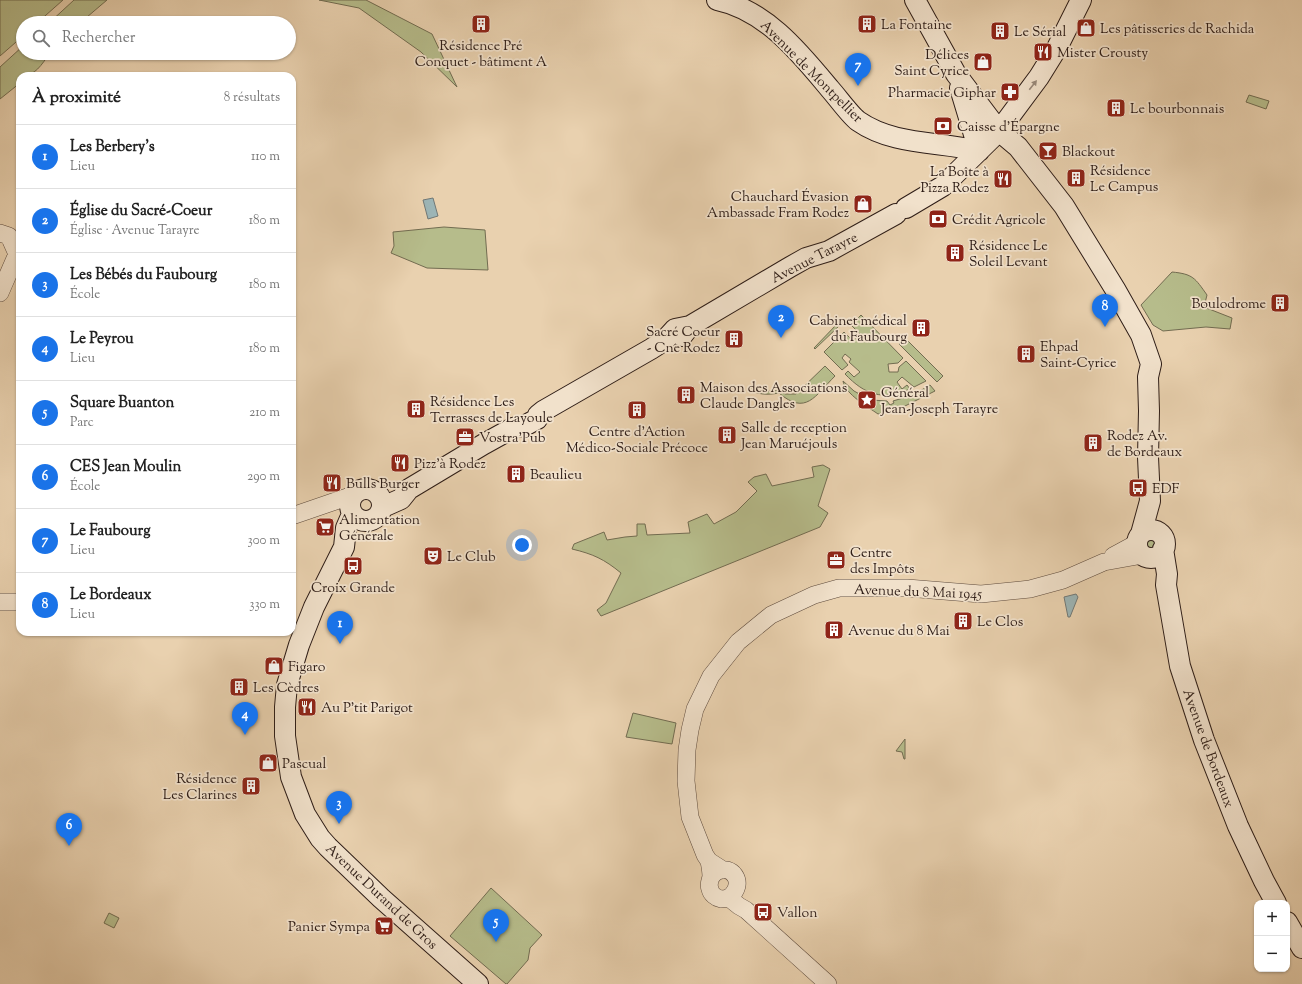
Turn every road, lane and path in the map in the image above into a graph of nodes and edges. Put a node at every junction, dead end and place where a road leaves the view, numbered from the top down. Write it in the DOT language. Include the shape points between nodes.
graph roads {
  1 [pos="717,0"];
  2 [pos="915,0"];
  3 [pos="1081,0"];
  4 [pos="956,74"];
  5 [pos="1004,123"];
  6 [pos="979,151"];
  7 [pos="10,234"];
  8 [pos="16,248"];
  9 [pos="16,256"];
  10 [pos="0,292"];
  11 [pos="380,500"];
  12 [pos="354,509"];
  13 [pos="296,515"];
  14 [pos="1149,545"];
  15 [pos="0,602"];
  16 [pos="16,602"];
  17 [pos="714,869"];
  18 [pos="733,893"];
  19 [pos="1274,900"];
  20 [pos="1290,927"];
  21 [pos="1302,948"];
  22 [pos="478,984"];
  23 [pos="828,984"];
  1 -- 6 [label="main road, Avenue de Montpellier" via="740,7 778,32 857,121 873,130 907,141"];
  2 -- 4 [label="main road"];
  5 -- 3 [label="main road, Avenue Tarayre, one-way" via="1057,48"];
  4 -- 5 [label="main road" via="975,99"];
  4 -- 6 [label="main road"];
  5 -- 6 [label="main road, Avenue Tarayre"];
  5 -- 14 [label="main road" via="1018,147 1064,206 1115,289 1144,343 1151,364 1148,377"];
  6 -- 11 [label="main road, Avenue Tarayre" via="943,186 901,211 829,251 806,258 690,326 675,329 665,340 538,415 522,418 514,428 410,489 401,498"];
  7 -- 8 [label="street"];
  9 -- 10 [label="street"];
  11 -- 12 [label="main road" via="373,490 363,489 358,491"];
  11 -- 12 [label="main road" via="382,511 376,519 367,521"];
  12 -- 13 [label="street" via="325,504"];
  12 -- 22 [label="main road, Avenue Durand de Gros" via="352,541 344,547 314,607 287,685 285,744 293,783 306,814 328,848"];
  14 -- 17 [label="street, Avenue du 8 Mai 1945" via="1119,552 1104,562 1063,580 1030,590 981,594 907,588 839,588 814,595 770,615 759,623 738,642 711,676 695,709 690,730 686,781 690,817 705,855"];
  14 -- 19 [label="main road, Avenue de Bordeaux" via="1160,576 1166,584 1180,666 1204,740 1238,826"];
  15 -- 16 [label="street"];
  17 -- 18 [label="street" via="735,875 738,883"];
  17 -- 18 [label="street" via="709,885 713,894 720,899"];
  18 -- 23 [label="street" via="739,906"];
  20 -- 21 [label="main road"];
}
